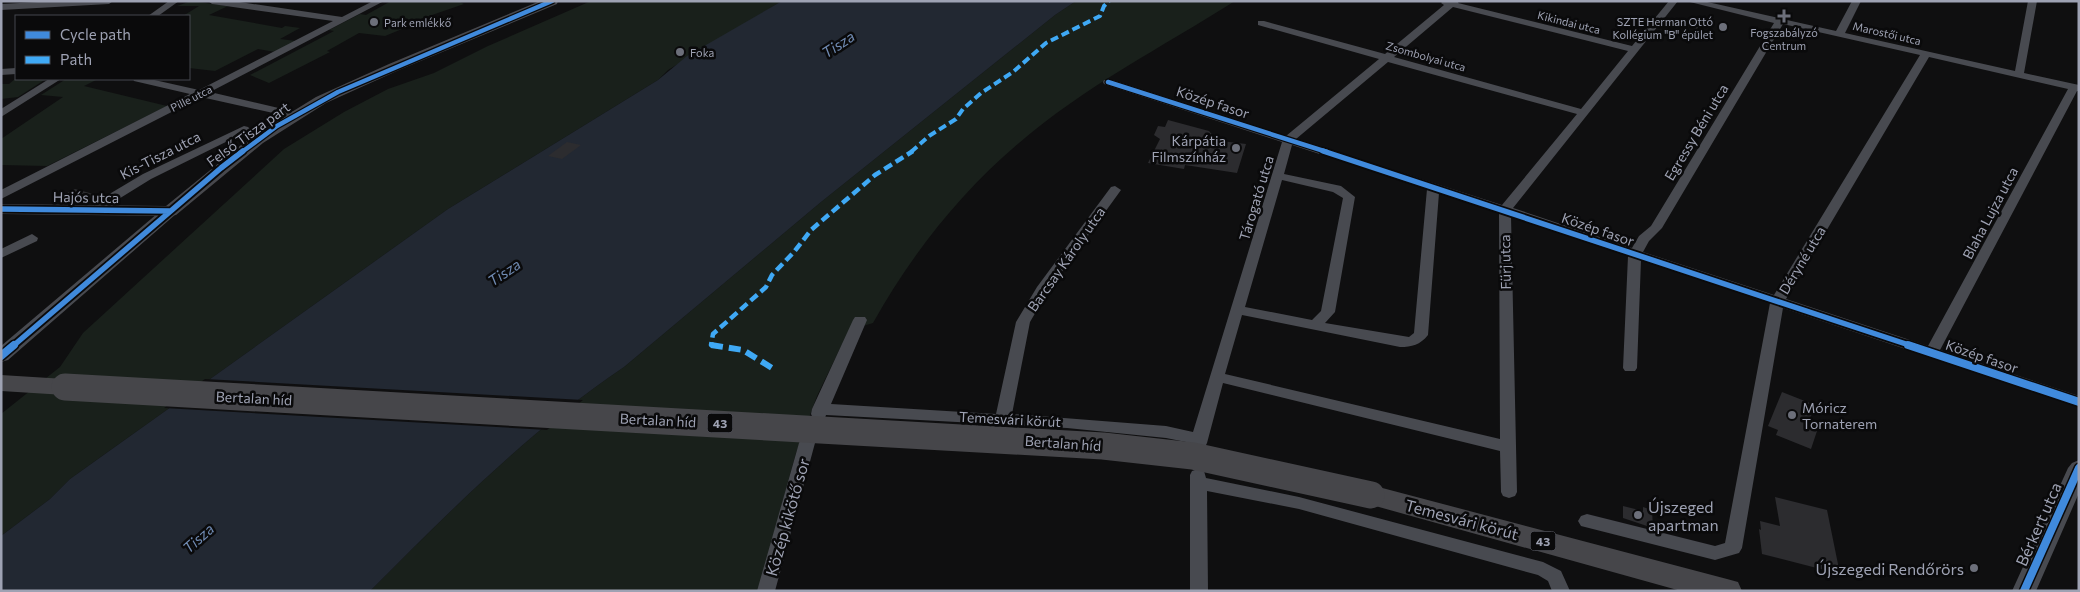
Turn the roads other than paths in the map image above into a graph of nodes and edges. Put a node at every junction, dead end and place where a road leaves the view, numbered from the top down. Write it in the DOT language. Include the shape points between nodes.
graph roads {
  1 [pos="109,1"];
  2 [pos="175,1"];
  3 [pos="212,1"];
  4 [pos="276,1"];
  5 [pos="380,1"];
  6 [pos="552,1"];
  7 [pos="1674,1"];
  8 [pos="1690,1"];
  9 [pos="1856,1"];
  10 [pos="2033,1"];
  11 [pos="1449,2"];
  12 [pos="1,7"];
  13 [pos="261,8"];
  14 [pos="154,15"];
  15 [pos="344,20"];
  16 [pos="1780,22"];
  17 [pos="1261,23"];
  18 [pos="1839,35"];
  19 [pos="1634,50"];
  20 [pos="1926,54"];
  21 [pos="1386,58"];
  22 [pos="15,71"];
  23 [pos="1,72"];
  24 [pos="2019,75"];
  25 [pos="54,80"];
  26 [pos="143,80"];
  27 [pos="1108,82"];
  28 [pos="2076,88"];
  29 [pos="202,93"];
  30 [pos="1584,113"];
  31 [pos="1,114"];
  32 [pos="296,115"];
  33 [pos="244,129"];
  34 [pos="1288,140"];
  35 [pos="1278,176"];
  36 [pos="1433,188"];
  37 [pos="1115,190"];
  38 [pos="1,195"];
  39 [pos="1,209"];
  40 [pos="92,210"];
  41 [pos="1505,210"];
  42 [pos="170,211"];
  43 [pos="32,238"];
  44 [pos="1,254"];
  45 [pos="1635,254"];
  46 [pos="1777,302"];
  47 [pos="1237,310"];
  48 [pos="860,320"];
  49 [pos="1315,325"];
  50 [pos="1932,352"];
  51 [pos="1,356"];
  52 [pos="1630,368"];
  53 [pos="1217,377"];
  54 [pos="1,383"];
  55 [pos="2079,402"];
  56 [pos="1003,419"];
  57 [pos="1199,441"];
  58 [pos="807,443"];
  59 [pos="1508,447"];
  60 [pos="2079,468"];
  61 [pos="1509,492"];
  62 [pos="1370,495"];
  63 [pos="1587,521"];
  64 [pos="1721,589"];
  65 [pos="766,591"];
  66 [pos="1199,591"];
  67 [pos="1561,591"];
  68 [pos="2024,591"];
  1 -- 12 [label="street"];
  2 -- 14 [label="street"];
  3 -- 13 [label="street"];
  4 -- 13 [label="street"];
  5 -- 15 [label="street, Pille utca"];
  6 -- 32 [label="main road, Felső Tisza part" via="373,76"];
  7 -- 19 [label="street"];
  8 -- 16 [label="street, Marostői utca"];
  9 -- 18 [label="street"];
  10 -- 24 [label="street"];
  11 -- 19 [label="street, Kikindai utca"];
  11 -- 21 [label="street"];
  13 -- 15 [label="street"];
  15 -- 29 [label="street, Pille utca"];
  16 -- 18 [label="street, Marostői utca"];
  16 -- 45 [label="street, Egressy Béni utca" via="1659,223 1644,238"];
  17 -- 21 [label="street, Zsombolyai utca"];
  18 -- 20 [label="street, Marostői utca"];
  19 -- 30 [label="street"];
  20 -- 24 [label="street, Marostői utca"];
  20 -- 46 [label="street, Déryné utca"];
  21 -- 30 [label="street, Zsombolyai utca"];
  21 -- 34 [label="street"];
  22 -- 23 [label="street"];
  24 -- 28 [label="street, Marostői utca"];
  25 -- 31 [label="street"];
  26 -- 29 [label="street"];
  27 -- 34 [label="street, Közép fasor"];
  28 -- 50 [label="street, Blaha Lujza utca"];
  29 -- 32 [label="street"];
  29 -- 38 [label="street, Pille utca"];
  30 -- 41 [label="street"];
  32 -- 42 [label="main road, Felső Tisza part" via="240,152"];
  33 -- 40 [label="street, Kis-Tisza utca" via="152,175"];
  34 -- 35 [label="street, Tárogató utca"];
  34 -- 36 [label="street, Közép fasor"];
  35 -- 47 [label="street, Tárogató utca"];
  35 -- 49 [label="street" via="1337,189 1349,198 1328,312"];
  36 -- 41 [label="street, Közép fasor"];
  36 -- 49 [label="street" via="1421,335 1412,342 1400,342"];
  37 -- 56 [label="street, Barcsay Károly utca" via="1042,290 1023,322"];
  39 -- 40 [label="main road, Hajós utca"];
  40 -- 42 [label="main road, Hajós utca"];
  41 -- 45 [label="street, Közép fasor"];
  41 -- 59 [label="street, Fürj utca"];
  42 -- 51 [label="street, Felső Tisza part"];
  43 -- 44 [label="street"];
  45 -- 46 [label="street, Közép fasor"];
  45 -- 52 [label="street, Közép fasor"];
  46 -- 50 [label="street, Közép fasor"];
  46 -- 63 [label="street, Déryné utca" via="1733,548 1715,553"];
  47 -- 49 [label="street"];
  47 -- 53 [label="street, Tárogató utca"];
  48 -- 56 [label="street, Temesvári körút" via="819,411"];
  50 -- 55 [label="street, Közép fasor"];
  53 -- 57 [label="street, Tárogató utca"];
  53 -- 59 [label="street"];
  54 -- 62 [label="main road, Bertalan híd / 43, bridge" via="1103,446 1193,456"];
  56 -- 57 [label="street, Temesvári körút" via="1166,432"];
  58 -- 65 [label="street, Közép kikötő sor"];
  59 -- 61 [label="street, Fürj utca"];
  60 -- 68 [label="street, Bérkert utca"];
  62 -- 64 [label="main road, Temesvári körút / 43"];
  66 -- 67 [label="street, Temesvári körút" via="1198,478 1543,568 1555,576"];
}
